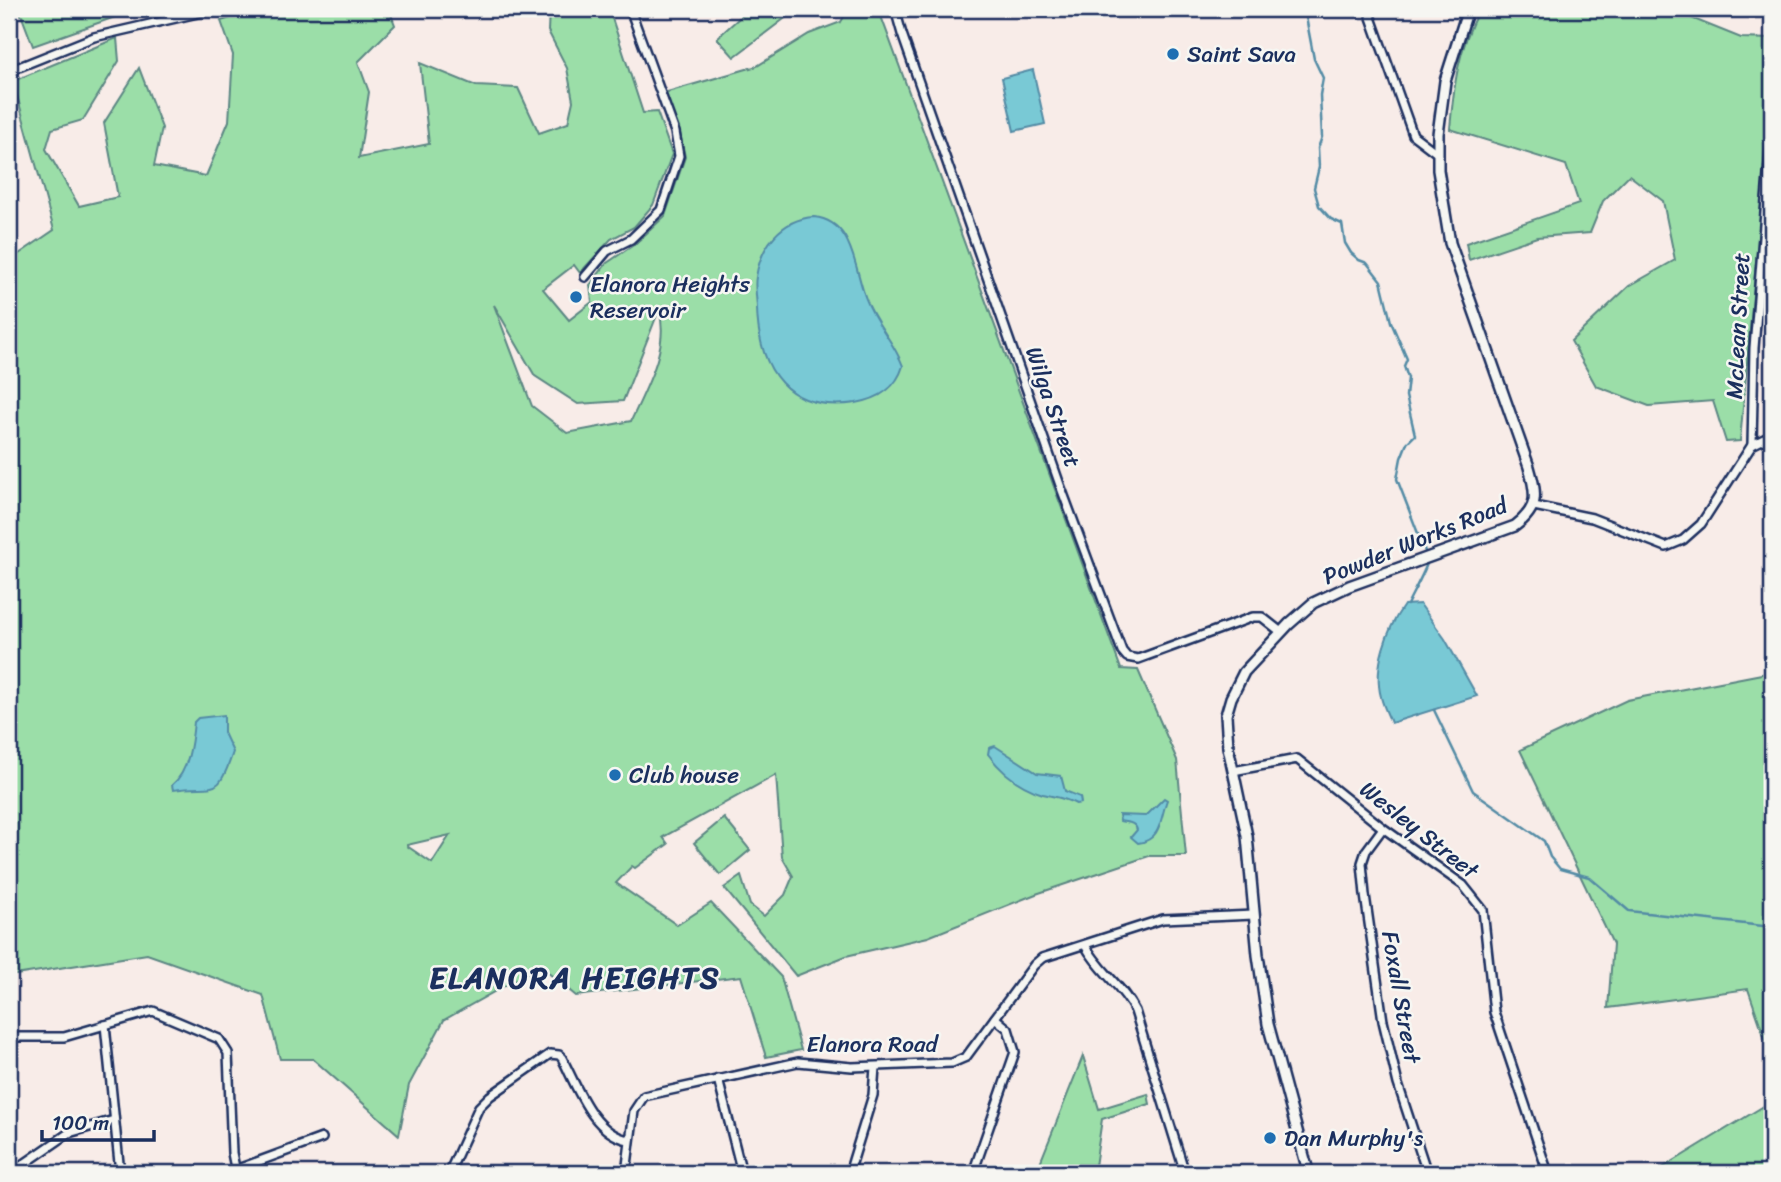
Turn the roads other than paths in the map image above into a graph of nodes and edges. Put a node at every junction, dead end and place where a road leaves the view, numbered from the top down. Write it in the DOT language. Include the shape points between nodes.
graph roads {
  1 [pos="215,9"];
  2 [pos="630,9"];
  3 [pos="895,9"];
  4 [pos="1368,9"];
  5 [pos="1468,9"];
  6 [pos="9,71"];
  7 [pos="1772,127"];
  8 [pos="1438,153"];
  9 [pos="584,277"];
  10 [pos="1772,435"];
  11 [pos="1752,445"];
  12 [pos="1534,506"];
  13 [pos="1281,632"];
  14 [pos="1233,771"];
  15 [pos="1383,828"];
  16 [pos="1254,915"];
  17 [pos="1085,945"];
  18 [pos="995,1018"];
  19 [pos="105,1025"];
  20 [pos="9,1037"];
  21 [pos="875,1067"];
  22 [pos="718,1079"];
  23 [pos="114,1120"];
  24 [pos="322,1138"];
  25 [pos="629,1140"];
  26 [pos="236,1172"];
  27 [pos="1310,1172"];
  28 [pos="11,1173"];
  29 [pos="120,1173"];
  30 [pos="449,1173"];
  31 [pos="626,1173"];
  32 [pos="742,1173"];
  33 [pos="849,1173"];
  34 [pos="973,1173"];
  35 [pos="1185,1173"];
  36 [pos="1427,1173"];
  37 [pos="1548,1173"];
  1 -- 6 [label="street" via="94,37"];
  2 -- 9 [label="street" via="675,132 679,156 660,210 631,239 607,251"];
  3 -- 13 [label="street, Wilga Street" via="1122,651 1138,659 1253,617 1262,617"];
  4 -- 8 [label="street" via="1413,135"];
  5 -- 8 [label="main road, Powder Works Road" via="1445,81"];
  7 -- 11 [label="street, McLean Street" via="1754,348"];
  8 -- 12 [label="main road, Powder Works Road" via="1450,243 1529,467"];
  10 -- 11 [label="street"];
  11 -- 12 [label="street" via="1701,524 1666,547 1592,518"];
  12 -- 13 [label="main road, Powder Works Road" via="1515,526 1313,603"];
  13 -- 14 [label="main road, Powder Works Road" via="1244,672 1231,698 1226,731"];
  14 -- 15 [label="street, Wesley Street" via="1297,759"];
  14 -- 16 [label="main road, Powder Works Road" via="1247,836"];
  15 -- 36 [label="street, Foxall Street" via="1366,851 1365,895 1396,1078"];
  15 -- 37 [label="street, Wesley Street" via="1463,885 1483,910 1494,1012"];
  16 -- 17 [label="street, Elanora Road" via="1163,919"];
  16 -- 27 [label="main road, Powder Works Road" via="1268,1024"];
  17 -- 18 [label="street, Elanora Road" via="1042,958"];
  17 -- 35 [label="street" via="1135,1011"];
  18 -- 21 [label="street, Elanora Road" via="966,1057 952,1063"];
  18 -- 34 [label="street" via="1008,1029 1015,1052"];
  19 -- 20 [label="street" via="64,1037"];
  19 -- 23 [label="street"];
  19 -- 26 [label="street" via="153,1011 219,1039 228,1053"];
  21 -- 22 [label="street, Elanora Road" via="798,1062"];
  21 -- 33 [label="street" via="873,1095"];
  22 -- 25 [label="street, Elanora Road" via="645,1096 634,1111"];
  22 -- 32 [label="street"];
  23 -- 28 [label="street" via="69,1133"];
  23 -- 29 [label="street"];
  24 -- 26 [label="street"];
  25 -- 30 [label="street" via="611,1133 599,1121 562,1058 550,1054 479,1107"];
  25 -- 31 [label="street, Elanora Road"];
}
